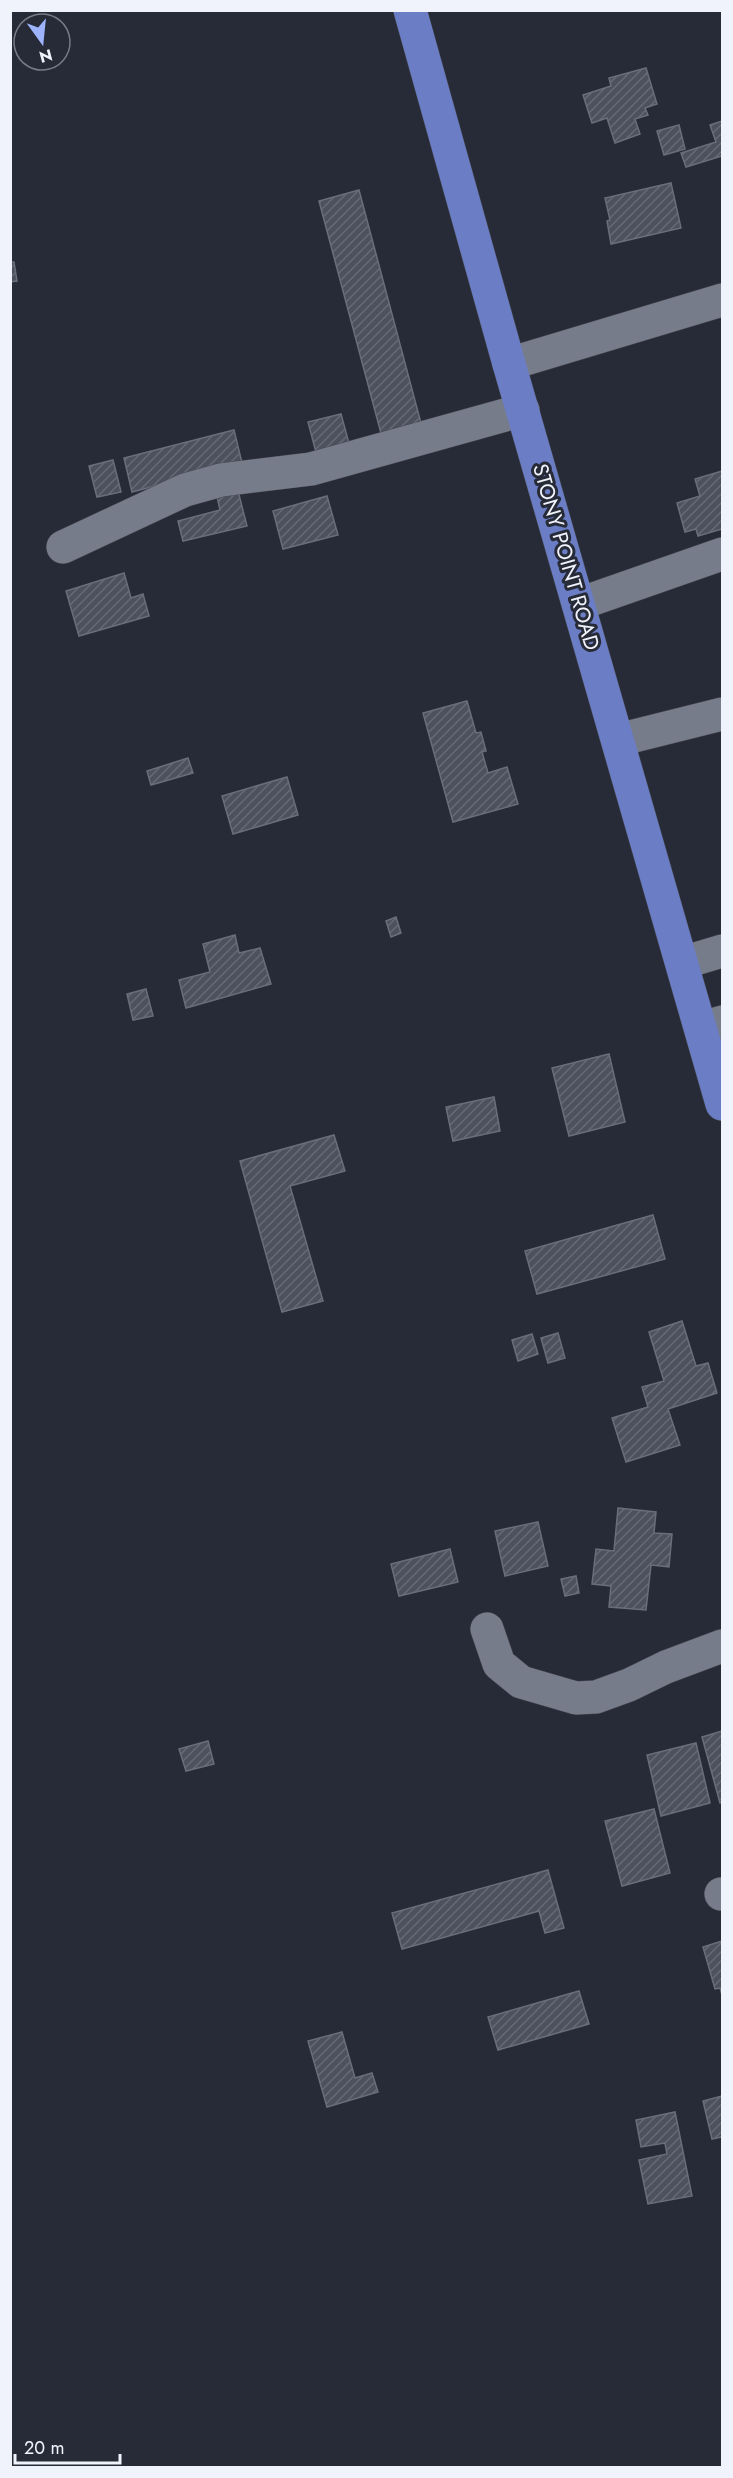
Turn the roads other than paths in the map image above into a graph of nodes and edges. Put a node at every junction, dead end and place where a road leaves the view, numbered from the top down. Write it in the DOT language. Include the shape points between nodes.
graph roads {
  1 [pos="411,10"];
  2 [pos="723,300"];
  3 [pos="509,364"];
  4 [pos="523,410"];
  5 [pos="63,547"];
  6 [pos="723,554"];
  7 [pos="579,604"];
  8 [pos="723,714"];
  9 [pos="618,740"];
  10 [pos="723,951"];
  11 [pos="682,963"];
  12 [pos="712,1025"];
  13 [pos="723,1104"];
  14 [pos="487,1629"];
  15 [pos="723,1646"];
  1 -- 3 [label="main road, STONY POINT ROAD"];
  2 -- 3 [label="lane"];
  3 -- 4 [label="main road, STONY POINT ROAD"];
  4 -- 5 [label="lane" via="311,469 221,480 184,490"];
  4 -- 7 [label="main road, STONY POINT ROAD"];
  6 -- 7 [label="lane"];
  7 -- 9 [label="main road, STONY POINT ROAD"];
  8 -- 9 [label="lane"];
  9 -- 11 [label="main road, STONY POINT ROAD"];
  10 -- 11 [label="lane"];
  11 -- 12 [label="main road, STONY POINT ROAD"];
  12 -- 13 [label="main road, STONY POINT ROAD"];
  14 -- 15 [label="lane" via="499,1664 522,1682 576,1698 629,1685"];
}
